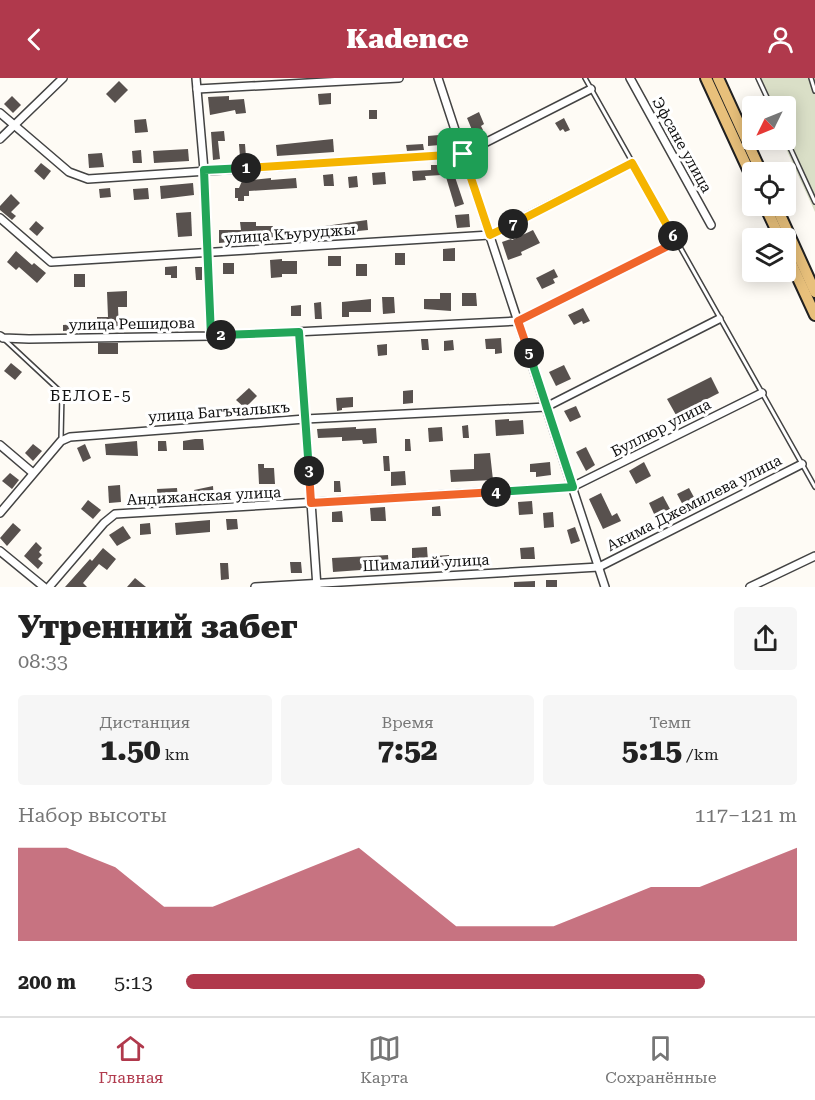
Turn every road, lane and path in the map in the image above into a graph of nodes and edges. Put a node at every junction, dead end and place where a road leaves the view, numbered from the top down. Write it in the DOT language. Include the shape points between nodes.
graph roads {
  1 [pos="63,78"];
  2 [pos="196,78"];
  3 [pos="399,78"];
  4 [pos="438,78"];
  5 [pos="585,78"];
  6 [pos="630,78"];
  7 [pos="706,78"];
  8 [pos="718,78"];
  9 [pos="758,78"];
  10 [pos="811,78"];
  11 [pos="197,89"];
  12 [pos="591,89"];
  13 [pos="815,91"];
  14 [pos="766,96"];
  15 [pos="0,113"];
  16 [pos="14,124"];
  17 [pos="0,139"];
  18 [pos="791,150"];
  19 [pos="463,154"];
  20 [pos="745,162"];
  21 [pos="756,162"];
  22 [pos="632,163"];
  23 [pos="204,170"];
  24 [pos="815,202"];
  25 [pos="781,216"];
  26 [pos="0,218"];
  27 [pos="711,225"];
  28 [pos="490,235"];
  29 [pos="676,242"];
  30 [pos="208,253"];
  31 [pos="796,274"];
  32 [pos="815,292"];
  33 [pos="815,315"];
  34 [pos="719,320"];
  35 [pos="518,321"];
  36 [pos="299,332"];
  37 [pos="211,336"];
  38 [pos="2,337"];
  39 [pos="762,393"];
  40 [pos="546,407"];
  41 [pos="305,419"];
  42 [pos="61,441"];
  43 [pos="0,445"];
  44 [pos="802,464"];
  45 [pos="33,473"];
  46 [pos="573,487"];
  47 [pos="815,488"];
  48 [pos="311,503"];
  49 [pos="0,513"];
  50 [pos="0,551"];
  51 [pos="815,556"];
  52 [pos="599,567"];
  53 [pos="317,585"];
  54 [pos="44,587"];
  55 [pos="49,587"];
  56 [pos="255,587"];
  57 [pos="605,587"];
  58 [pos="750,587"];
  1 -- 16 [label="street"];
  2 -- 11 [label="street"];
  3 -- 11 [label="street"];
  4 -- 19 [label="street"];
  5 -- 12 [label="lane"];
  6 -- 27 [label="street, Эфсане улица"];
  7 -- 20 [label="main road"];
  8 -- 21 [label="main road"];
  9 -- 14 [label="lane"];
  10 -- 13 [label="lane"];
  11 -- 23 [label="street"];
  12 -- 19 [label="street"];
  12 -- 22 [label="lane"];
  15 -- 16 [label="street"];
  16 -- 17 [label="street"];
  16 -- 23 [label="street" via="69,172 88,179"];
  18 -- 24 [label="lane"];
  19 -- 23 [label="street"];
  19 -- 28 [label="street"];
  22 -- 28 [label="street"];
  22 -- 29 [label="lane"];
  23 -- 30 [label="street"];
  25 -- 32 [label="main road"];
  26 -- 30 [label="street, улица Къуруджы" via="51,262"];
  28 -- 30 [label="street, улица Къуруджы"];
  28 -- 35 [label="street"];
  29 -- 34 [label="lane"];
  29 -- 35 [label="street"];
  30 -- 37 [label="street"];
  31 -- 33 [label="main road"];
  34 -- 39 [label="lane"];
  34 -- 40 [label="street"];
  35 -- 36 [label="street, улица Решидова"];
  35 -- 40 [label="street"];
  36 -- 37 [label="street, улица Решидова"];
  36 -- 41 [label="street"];
  37 -- 38 [label="street, улица Решидова"];
  38 -- 42 [label="lane" via="62,393"];
  39 -- 44 [label="lane"];
  39 -- 46 [label="street, Буллюр улица"];
  40 -- 41 [label="street, улица Багъчалыкъ"];
  40 -- 46 [label="street"];
  41 -- 42 [label="street, улица Багъчалыкъ" via="79,435"];
  41 -- 48 [label="street"];
  42 -- 45 [label="street"];
  43 -- 45 [label="street"];
  44 -- 47 [label="lane"];
  44 -- 52 [label="street, Акима Джемилева улица"];
  45 -- 49 [label="street"];
  46 -- 48 [label="street, Андижанская улица"];
  46 -- 52 [label="street"];
  48 -- 53 [label="street"];
  48 -- 55 [label="street, Андижанская улица" via="115,514"];
  50 -- 54 [label="street"];
  51 -- 58 [label="street"];
  52 -- 53 [label="street, Шималий улица"];
  52 -- 57 [label="street"];
  53 -- 56 [label="street, Шималий улица"];
}
